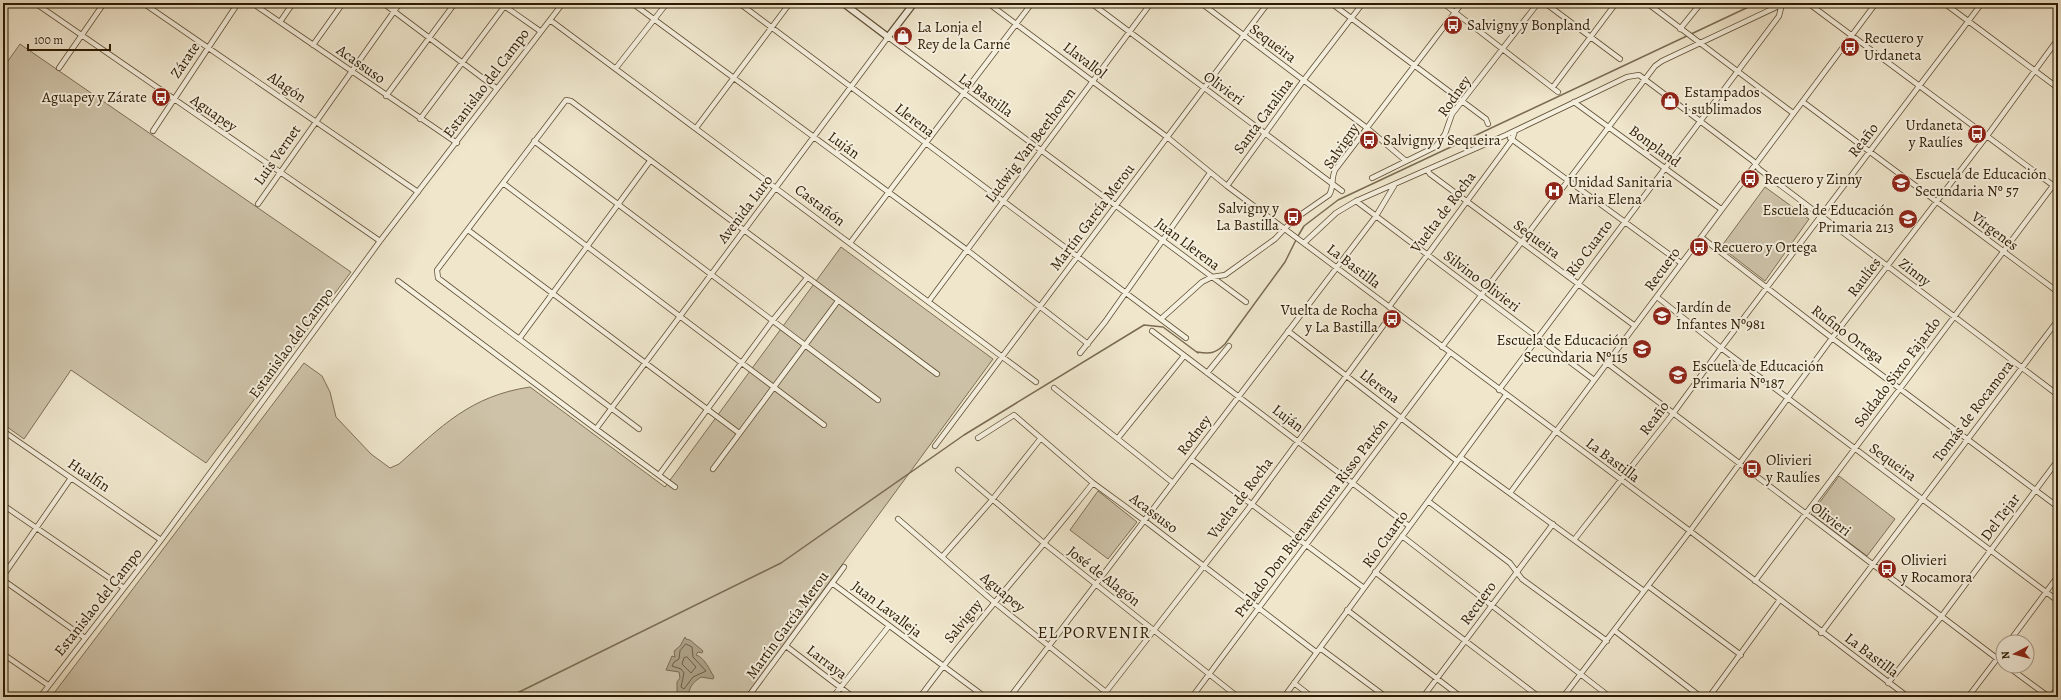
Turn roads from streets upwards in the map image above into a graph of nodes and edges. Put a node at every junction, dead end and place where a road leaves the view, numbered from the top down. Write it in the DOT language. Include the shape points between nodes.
graph roads {
  1 [pos="35,3"];
  2 [pos="104,3"];
  3 [pos="143,3"];
  4 [pos="238,3"];
  5 [pos="252,3"];
  6 [pos="294,3"];
  7 [pos="343,3"];
  8 [pos="383,3"];
  9 [pos="400,3"];
  10 [pos="455,3"];
  11 [pos="563,3"];
  12 [pos="632,3"];
  13 [pos="667,3"];
  14 [pos="739,3"];
  15 [pos="790,3"];
  16 [pos="844,3"];
  17 [pos="914,3"];
  18 [pos="988,3"];
  19 [pos="1032,3"];
  20 [pos="1091,3"];
  21 [pos="1151,3"];
  22 [pos="1201,3"];
  23 [pos="1268,3"];
  24 [pos="1331,3"];
  25 [pos="1363,3"];
  26 [pos="1443,3"];
  27 [pos="1462,3"];
  28 [pos="1538,3"];
  29 [pos="1544,3"];
  30 [pos="1616,3"];
  31 [pos="1647,3"];
  32 [pos="1701,3"];
  33 [pos="1808,3"];
  34 [pos="1876,3"];
  35 [pos="1944,3"];
  36 [pos="1982,3"];
  37 [pos="504,4"];
  38 [pos="1784,4"];
  39 [pos="394,11"];
  40 [pos="1455,12"];
  41 [pos="1351,18"];
  42 [pos="653,19"];
  43 [pos="550,20"];
  44 [pos="280,22"];
  45 [pos="1969,22"];
  46 [pos="1017,24"];
  47 [pos="772,28"];
  48 [pos="1680,29"];
  49 [pos="540,31"];
  50 [pos="1129,32"];
  51 [pos="1853,35"];
  52 [pos="82,36"];
  53 [pos="1244,36"];
  54 [pos="1590,36"];
  55 [pos="430,37"];
  56 [pos="888,37"];
  57 [pos="2058,39"];
  58 [pos="1700,43"];
  59 [pos="313,45"];
  60 [pos="208,48"];
  61 [pos="1503,49"];
  62 [pos="1620,59"];
  63 [pos="462,62"];
  64 [pos="1414,66"];
  65 [pos="59,68"];
  66 [pos="616,68"];
  67 [pos="2034,70"];
  68 [pos="351,71"];
  69 [pos="1738,71"];
  70 [pos="734,78"];
  71 [pos="1645,78"];
  72 [pos="1303,80"];
  73 [pos="1092,81"];
  74 [pos="850,86"];
  75 [pos="1921,86"];
  76 [pos="1554,87"];
  77 [pos="496,88"];
  78 [pos="1204,88"];
  79 [pos="2058,88"];
  80 [pos="1558,92"];
  81 [pos="964,94"];
  82 [pos="386,96"];
  83 [pos="173,99"];
  84 [pos="1463,102"];
  85 [pos="1574,102"];
  86 [pos="1803,102"];
  87 [pos="1793,113"];
  88 [pos="420,119"];
  89 [pos="1701,120"];
  90 [pos="316,121"];
  91 [pos="1488,124"];
  92 [pos="1608,127"];
  93 [pos="696,128"];
  94 [pos="1367,128"];
  95 [pos="153,130"];
  96 [pos="1515,131"];
  97 [pos="1266,133"];
  98 [pos="1506,135"];
  99 [pos="1987,136"];
  100 [pos="813,137"];
  101 [pos="1167,137"];
  102 [pos="1512,140"];
  103 [pos="534,141"];
  104 [pos="456,143"];
  105 [pos="926,143"];
  106 [pos="1040,150"];
  107 [pos="1869,151"];
  108 [pos="650,161"];
  109 [pos="1406,161"];
  110 [pos="1756,165"];
  111 [pos="1664,168"];
  112 [pos="1427,170"];
  113 [pos="280,173"];
  114 [pos="1210,173"];
  115 [pos="1372,178"];
  116 [pos="2058,179"];
  117 [pos="1568,181"];
  118 [pos="503,183"];
  119 [pos="1332,183"];
  120 [pos="2053,185"];
  121 [pos="1227,186"];
  122 [pos="1394,186"];
  123 [pos="776,187"];
  124 [pos="2058,189"];
  125 [pos="1342,191"];
  126 [pos="418,192"];
  127 [pos="888,192"];
  128 [pos="1003,200"];
  129 [pos="1356,201"];
  130 [pos="1467,202"];
  131 [pos="1937,202"];
  132 [pos="258,204"];
  133 [pos="618,204"];
  134 [pos="1115,205"];
  135 [pos="1721,209"];
  136 [pos="1820,215"];
  137 [pos="1376,216"];
  138 [pos="1624,222"];
  139 [pos="1284,229"];
  140 [pos="468,230"];
  141 [pos="743,231"];
  142 [pos="1701,237"];
  143 [pos="1161,240"];
  144 [pos="380,241"];
  145 [pos="1521,242"];
  146 [pos="850,243"];
  147 [pos="1304,243"];
  148 [pos="587,247"];
  149 [pos="967,250"];
  150 [pos="2003,251"];
  151 [pos="1427,254"];
  152 [pos="1077,256"];
  153 [pos="1682,263"];
  154 [pos="1887,266"];
  155 [pos="1337,268"];
  156 [pos="711,273"];
  157 [pos="1212,277"];
  158 [pos="807,278"];
  159 [pos="398,281"];
  160 [pos="1577,284"];
  161 [pos="1767,288"];
  162 [pos="1126,292"];
  163 [pos="2058,292"];
  164 [pos="552,294"];
  165 [pos="1482,295"];
  166 [pos="1657,297"];
  167 [pos="838,301"];
  168 [pos="929,301"];
  169 [pos="1246,302"];
  170 [pos="1042,307"];
  171 [pos="1389,307"];
  172 [pos="1394,311"];
  173 [pos="679,316"];
  174 [pos="1954,316"];
  175 [pos="1162,318"];
  176 [pos="773,320"];
  177 [pos="2058,320"];
  178 [pos="1635,326"];
  179 [pos="1152,331"];
  180 [pos="1288,331"];
  181 [pos="1186,338"];
  182 [pos="1537,338"];
  183 [pos="1832,338"];
  184 [pos="519,339"];
  185 [pos="805,344"];
  186 [pos="1088,344"];
  187 [pos="1229,346"];
  188 [pos="1442,347"];
  189 [pos="1721,348"];
  190 [pos="1080,353"];
  191 [pos="1450,354"];
  192 [pos="1184,356"];
  193 [pos="1003,357"];
  194 [pos="644,363"];
  195 [pos="741,363"];
  196 [pos="1606,363"];
  197 [pos="2022,368"];
  198 [pos="1207,373"];
  199 [pos="937,374"];
  200 [pos="1345,375"];
  201 [pos="1594,380"];
  202 [pos="1036,382"];
  203 [pos="774,386"];
  204 [pos="1054,388"];
  205 [pos="1900,388"];
  206 [pos="1499,390"];
  207 [pos="1506,395"];
  208 [pos="2058,395"];
  209 [pos="1238,396"];
  210 [pos="1788,398"];
  211 [pos="878,400"];
  212 [pos="611,408"];
  213 [pos="707,409"];
  214 [pos="1672,415"];
  215 [pos="1402,418"];
  216 [pos="824,425"];
  217 [pos="596,429"];
  218 [pos="640,429"];
  219 [pos="3,431"];
  220 [pos="1555,431"];
  221 [pos="739,433"];
  222 [pos="978,438"];
  223 [pos="1041,438"];
  224 [pos="1118,438"];
  225 [pos="1968,439"];
  226 [pos="1298,440"];
  227 [pos="935,446"];
  228 [pos="1855,448"];
  229 [pos="1460,457"];
  230 [pos="1191,458"];
  231 [pos="2058,460"];
  232 [pos="1457,461"];
  233 [pos="1740,464"];
  234 [pos="713,468"];
  235 [pos="958,470"];
  236 [pos="659,475"];
  237 [pos="71,478"];
  238 [pos="1622,481"];
  239 [pos="1352,482"];
  240 [pos="1092,483"];
  241 [pos="1173,483"];
  242 [pos="675,487"];
  243 [pos="2035,490"];
  244 [pos="1510,493"];
  245 [pos="1923,498"];
  246 [pos="992,500"];
  247 [pos="1428,502"];
  248 [pos="1252,504"];
  249 [pos="3,505"];
  250 [pos="2058,507"];
  251 [pos="1805,515"];
  252 [pos="898,519"];
  253 [pos="1145,521"];
  254 [pos="1553,524"];
  255 [pos="1409,526"];
  256 [pos="36,528"];
  257 [pos="1690,531"];
  258 [pos="1402,536"];
  259 [pos="161,540"];
  260 [pos="1574,540"];
  261 [pos="1045,544"];
  262 [pos="1305,544"];
  263 [pos="1990,550"];
  264 [pos="942,557"];
  265 [pos="1204,566"];
  266 [pos="1872,566"];
  267 [pos="844,567"];
  268 [pos="1516,571"];
  269 [pos="1375,572"];
  270 [pos="3,576"];
  271 [pos="2058,576"];
  272 [pos="3,580"];
  273 [pos="1755,581"];
  274 [pos="832,583"];
  275 [pos="1095,584"];
  276 [pos="1648,586"];
  277 [pos="124,588"];
  278 [pos="1364,588"];
  279 [pos="1644,592"];
  280 [pos="2046,592"];
  281 [pos="1779,601"];
  282 [pos="2058,601"];
  283 [pos="994,602"];
  284 [pos="1491,605"];
  285 [pos="1258,608"];
  286 [pos="1347,610"];
  287 [pos="1941,617"];
  288 [pos="889,626"];
  289 [pos="1154,631"];
  290 [pos="1615,631"];
  291 [pos="1821,633"];
  292 [pos="2015,634"];
  293 [pos="85,638"];
  294 [pos="1606,641"];
  295 [pos="1464,642"];
  296 [pos="786,646"];
  297 [pos="1049,646"];
  298 [pos="1320,648"];
  299 [pos="1316,652"];
  300 [pos="3,654"];
  301 [pos="1741,655"];
  302 [pos="1995,657"];
  303 [pos="1995,661"];
  304 [pos="943,666"];
  305 [pos="1581,674"];
  306 [pos="2018,674"];
  307 [pos="1209,675"];
  308 [pos="1437,679"];
  309 [pos="1294,683"];
  310 [pos="1888,683"];
  311 [pos="48,685"];
  312 [pos="840,687"];
  313 [pos="2058,687"];
  314 [pos="1106,692"];
  315 [pos="40,697"];
  316 [pos="748,697"];
  317 [pos="832,697"];
  318 [pos="853,697"];
  319 [pos="920,697"];
  320 [pos="985,697"];
  321 [pos="1010,697"];
  322 [pos="1102,697"];
  323 [pos="1112,697"];
  324 [pos="1192,697"];
  325 [pos="1238,697"];
  326 [pos="1284,697"];
  327 [pos="1312,697"];
  328 [pos="1386,697"];
  329 [pos="1423,697"];
  330 [pos="1461,697"];
  331 [pos="1539,697"];
  332 [pos="1563,697"];
  333 [pos="1610,697"];
  334 [pos="1702,697"];
  335 [pos="1709,697"];
  336 [pos="1908,697"];
  337 [pos="1968,697"];
  338 [pos="2050,697"];
  1 -- 52 [label="street, Aguapey"];
  2 -- 52 [label="street"];
  3 -- 60 [label="street, Alagón"];
  4 -- 60 [label="street, Zárate"];
  5 -- 44 [label="street, Acassuso"];
  6 -- 44 [label="street"];
  7 -- 59 [label="street"];
  8 -- 39 [label="street"];
  9 -- 39 [label="street, Luis Vernet"];
  10 -- 55 [label="street"];
  11 -- 43 [label="street, Estanislao del Campo"];
  12 -- 42 [label="street, Luján"];
  13 -- 42 [label="street"];
  14 -- 47 [label="street, Llerena"];
  15 -- 47 [label="street"];
  16 -- 56 [label="street, La Bastilla"];
  17 -- 56 [label="street, Avenida Luro"];
  18 -- 46 [label="street, Llavallol"];
  19 -- 46 [label="street"];
  20 -- 50 [label="street, Olivieri"];
  21 -- 50 [label="street, Ludwig Van Beethoven"];
  22 -- 53 [label="street, Sequeira"];
  23 -- 53 [label="street, Martín García Merou"];
  24 -- 41 [label="street"];
  25 -- 41 [label="street, Santa Catalina"];
  26 -- 40 [label="street"];
  27 -- 40 [label="street, Salvigny"];
  28 -- 61 [label="street, Rodney"];
  29 -- 54 [label="street"];
  30 -- 54 [label="street"];
  31 -- 48 [label="street"];
  32 -- 48 [label="street"];
  33 -- 51 [label="street"];
  34 -- 51 [label="street, Recuero"];
  35 -- 45 [label="street"];
  36 -- 45 [label="street, Reaño"];
  37 -- 49 [label="street"];
  37 -- 63 [label="street"];
  38 -- 58 [label="street"];
  38 -- 69 [label="street, Río Cuarto" via="1779,16"];
  39 -- 55 [label="street"];
  39 -- 68 [label="street, Luis Vernet"];
  40 -- 61 [label="street"];
  40 -- 64 [label="street, Salvigny"];
  41 -- 64 [label="street"];
  41 -- 72 [label="street, Santa Catalina"];
  42 -- 66 [label="street"];
  42 -- 70 [label="street, Luján"];
  43 -- 49 [label="street, Estanislao del Campo"];
  43 -- 66 [label="street, Castañón"];
  44 -- 59 [label="street, Acassuso"];
  45 -- 67 [label="street"];
  45 -- 75 [label="street, Reaño"];
  46 -- 73 [label="street, Llavallol"];
  46 -- 81 [label="street"];
  47 -- 70 [label="street"];
  47 -- 74 [label="street, Llerena"];
  48 -- 58 [label="street"];
  49 -- 77 [label="street, Estanislao del Campo"];
  50 -- 73 [label="street, Ludwig Van Beethoven"];
  50 -- 78 [label="street, Olivieri"];
  51 -- 75 [label="street"];
  51 -- 86 [label="street, Recuero"];
  52 -- 65 [label="street"];
  52 -- 83 [label="street, Aguapey"];
  53 -- 72 [label="street, Sequeira"];
  53 -- 78 [label="street, Martín García Merou"];
  54 -- 62 [label="street"];
  54 -- 76 [label="street"];
  55 -- 63 [label="street"];
  55 -- 82 [label="street"];
  56 -- 74 [label="street, Avenida Luro"];
  56 -- 81 [label="street, La Bastilla"];
  57 -- 67 [label="street, Raulíes"];
  58 -- 69 [label="street"];
  58 -- 71 [label="street" via="1662,61"];
  59 -- 68 [label="street, Acassuso"];
  60 -- 83 [label="street, Zárate"];
  60 -- 90 [label="street, Alagón"];
  61 -- 76 [label="street"];
  61 -- 84 [label="street, Rodney"];
  63 -- 77 [label="street"];
  63 -- 88 [label="street"];
  64 -- 84 [label="street"];
  64 -- 94 [label="street, Salvigny"];
  66 -- 93 [label="street, Castañón"];
  67 -- 79 [label="street"];
  67 -- 99 [label="street, Raulíes"];
  68 -- 82 [label="street, Acassuso"];
  68 -- 90 [label="street, Luis Vernet"];
  69 -- 87 [label="street"];
  69 -- 89 [label="street, Río Cuarto"];
  70 -- 93 [label="street"];
  70 -- 100 [label="street, Luján"];
  71 -- 85 [label="street" via="1632,75"];
  71 -- 89 [label="street, Zinny"];
  71 -- 92 [label="street"];
  72 -- 94 [label="street, Sequeira"];
  72 -- 97 [label="street, Santa Catalina"];
  73 -- 101 [label="street, Llavallol"];
  73 -- 106 [label="street, Ludwig Van Beethoven"];
  74 -- 100 [label="street, Avenida Luro"];
  74 -- 105 [label="street, Llerena"];
  75 -- 99 [label="street"];
  75 -- 107 [label="street, Reaño"];
  76 -- 80 [label="street"];
  77 -- 104 [label="street, Estanislao del Campo"];
  78 -- 97 [label="street, Olivieri"];
  78 -- 101 [label="street, Martín García Merou"];
  81 -- 105 [label="street"];
  81 -- 106 [label="street, La Bastilla"];
  82 -- 88 [label="street, Acassuso"];
  83 -- 95 [label="street, Zárate"];
  83 -- 113 [label="street, Aguapey"];
  84 -- 91 [label="street" via="1486,119"];
  84 -- 109 [label="street, Rodney" via="1452,114 1445,134 1435,147"];
  85 -- 92 [label="street, Bonpland"];
  85 -- 96 [label="street"];
  86 -- 87 [label="street, Recuero"];
  86 -- 107 [label="street, Vírgenes"];
  87 -- 110 [label="street, Recuero"];
  88 -- 104 [label="street, Acassuso"];
  89 -- 110 [label="street, Zinny"];
  89 -- 111 [label="street, Río Cuarto"];
  90 -- 113 [label="street, Luis Vernet"];
  90 -- 126 [label="street, Alagón"];
  92 -- 111 [label="street, Bonpland"];
  92 -- 117 [label="street"];
  93 -- 123 [label="street, Castañón"];
  94 -- 109 [label="street, Sequeira"];
  94 -- 119 [label="street, Salvigny" via="1335,170"];
  96 -- 98 [label="street"];
  96 -- 102 [label="street, Vuelta de Rocha"];
  97 -- 119 [label="street, Olivieri"];
  97 -- 121 [label="street, Santa Catalina"];
  98 -- 102 [label="street"];
  98 -- 112 [label="street"];
  99 -- 120 [label="street"];
  99 -- 131 [label="street, Raulíes"];
  100 -- 123 [label="street, Avenida Luro"];
  100 -- 127 [label="street, Luján"];
  101 -- 114 [label="street"];
  101 -- 134 [label="street, Martín García Merou"];
  102 -- 117 [label="street"];
  102 -- 130 [label="street, Vuelta de Rocha"];
  103 -- 108 [label="street" via="563,103 569,100"];
  103 -- 118 [label="street"];
  103 -- 133 [label="street"];
  104 -- 126 [label="street, Estanislao del Campo"];
  105 -- 127 [label="street"];
  105 -- 128 [label="street, Llerena"];
  106 -- 128 [label="street, Ludwig Van Beethoven"];
  106 -- 134 [label="street, La Bastilla"];
  107 -- 131 [label="street, Vírgenes"];
  107 -- 136 [label="street, Reaño"];
  108 -- 133 [label="street"];
  108 -- 141 [label="street"];
  109 -- 115 [label="street, Rodney"];
  110 -- 135 [label="street, Recuero"];
  110 -- 136 [label="street, Zinny"];
  111 -- 135 [label="street, Bonpland"];
  111 -- 138 [label="street, Río Cuarto"];
  112 -- 122 [label="street"];
  112 -- 130 [label="street, Sequeira"];
  113 -- 132 [label="street, Luis Vernet"];
  113 -- 144 [label="street, Aguapey"];
  114 -- 121 [label="street"];
  114 -- 143 [label="street"];
  116 -- 120 [label="street, Soldado Sixto Fajardo"];
  117 -- 138 [label="street"];
  117 -- 145 [label="street"];
  118 -- 140 [label="street"];
  118 -- 148 [label="street"];
  119 -- 125 [label="street, Olivieri"];
  119 -- 139 [label="street, Salvigny" via="1329,195"];
  120 -- 124 [label="street"];
  120 -- 150 [label="street, Soldado Sixto Fajardo"];
  121 -- 139 [label="street"];
  122 -- 129 [label="street"];
  122 -- 137 [label="street, Rodney"];
  123 -- 141 [label="street, Avenida Luro"];
  123 -- 146 [label="street, Castañón"];
  126 -- 144 [label="street, Estanislao del Campo"];
  127 -- 146 [label="street"];
  127 -- 149 [label="street, Luján"];
  128 -- 149 [label="street, Ludwig Van Beethoven"];
  128 -- 152 [label="street, Llerena"];
  129 -- 137 [label="street, Silvino Olivieri"];
  129 -- 147 [label="street" via="1336,213"];
  130 -- 145 [label="street, Sequeira"];
  130 -- 151 [label="street, Vuelta de Rocha"];
  131 -- 150 [label="street, Vírgenes"];
  131 -- 154 [label="street, Raulíes"];
  133 -- 148 [label="street"];
  133 -- 156 [label="street"];
  134 -- 143 [label="street, Juan Llerena"];
  134 -- 152 [label="street, Martín García Merou"];
  135 -- 142 [label="street, Recuero"];
  136 -- 154 [label="street, Zinny"];
  136 -- 161 [label="street, Reaño"];
  137 -- 151 [label="street, Silvino Olivieri"];
  137 -- 155 [label="street, Rodney"];
  138 -- 153 [label="street"];
  138 -- 160 [label="street, Río Cuarto"];
  139 -- 147 [label="street, La Bastilla"];
  139 -- 157 [label="street, Salvigny" via="1275,239 1225,275"];
  140 -- 164 [label="street"];
  140 -- 184 [label="street" via="437,270 438,278"];
  141 -- 156 [label="street, Avenida Luro"];
  141 -- 158 [label="street"];
  142 -- 153 [label="street, Recuero"];
  142 -- 161 [label="street, Rufino Ortega"];
  143 -- 157 [label="street, Juan Llerena"];
  143 -- 162 [label="street"];
  144 -- 259 [label="street, Estanislao del Campo"];
  145 -- 160 [label="street, Sequeira"];
  145 -- 165 [label="street"];
  146 -- 168 [label="street, Castañón"];
  147 -- 155 [label="street, La Bastilla"];
  148 -- 164 [label="street"];
  148 -- 173 [label="street"];
  149 -- 168 [label="street, Ludwig Van Beethoven"];
  149 -- 170 [label="street, Luján"];
  150 -- 163 [label="street, Vírgenes"];
  150 -- 174 [label="street, Soldado Sixto Fajardo"];
  151 -- 165 [label="street, Silvino Olivieri"];
  151 -- 171 [label="street, Vuelta de Rocha"];
  152 -- 162 [label="street"];
  152 -- 170 [label="street, Martín García Merou"];
  153 -- 166 [label="street, Recuero"];
  154 -- 174 [label="street, Zinny"];
  154 -- 183 [label="street, Raulíes"];
  155 -- 171 [label="street, La Bastilla"];
  155 -- 180 [label="street, Rodney"];
  156 -- 173 [label="street, Avenida Luro"];
  156 -- 176 [label="street"];
  157 -- 169 [label="street, Juan Llerena"];
  157 -- 175 [label="street, Salvigny" via="1202,282"];
  158 -- 167 [label="street"];
  158 -- 176 [label="street"];
  159 -- 217 [label="street"];
  160 -- 178 [label="street, Sequeira"];
  160 -- 182 [label="street, Río Cuarto"];
  161 -- 183 [label="street, Rufino Ortega"];
  161 -- 189 [label="street, Reaño"];
  162 -- 175 [label="street"];
  162 -- 186 [label="street"];
  164 -- 184 [label="street"];
  164 -- 194 [label="street"];
  165 -- 182 [label="street, Silvino Olivieri"];
  165 -- 188 [label="street"];
  166 -- 178 [label="street, Recuero"];
  166 -- 189 [label="street, Sequeira"];
  167 -- 185 [label="street"];
  167 -- 199 [label="street"];
  168 -- 193 [label="street, Castañón"];
  170 -- 186 [label="street, Luján"];
  170 -- 193 [label="street, Martín García Merou"];
  171 -- 172 [label="street, La Bastilla"];
  172 -- 188 [label="street, La Bastilla"];
  172 -- 200 [label="street, Vuelta de Rocha"];
  173 -- 194 [label="street, Avenida Luro"];
  173 -- 195 [label="street"];
  174 -- 197 [label="street, Zinny"];
  174 -- 205 [label="street, Soldado Sixto Fajardo"];
  175 -- 181 [label="street"];
  176 -- 185 [label="street"];
  176 -- 195 [label="street"];
  177 -- 197 [label="street, Tomás de Rocamora"];
  178 -- 196 [label="street, Recuero"];
  179 -- 192 [label="street, Luján"];
  180 -- 200 [label="street, Llerena"];
  180 -- 209 [label="street, Rodney"];
  182 -- 201 [label="street, Silvino Olivieri"];
  182 -- 206 [label="street, Río Cuarto"];
  183 -- 205 [label="street, Rufino Ortega"];
  183 -- 210 [label="street, Raulíes"];
  184 -- 212 [label="street"];
  185 -- 203 [label="street"];
  185 -- 211 [label="street"];
  186 -- 190 [label="street"];
  187 -- 198 [label="street"];
  188 -- 191 [label="street, La Bastilla"];
  189 -- 210 [label="street, Sequeira"];
  189 -- 214 [label="street, Reaño"];
  191 -- 206 [label="street, La Bastilla"];
  191 -- 215 [label="street, Prelado Don Buenaventura Risso Patrón"];
  192 -- 198 [label="street, Luján"];
  192 -- 224 [label="street"];
  193 -- 202 [label="street, Castañón"];
  193 -- 227 [label="street, Martín García Merou"];
  194 -- 212 [label="street, Avenida Luro"];
  194 -- 213 [label="street"];
  195 -- 203 [label="street"];
  195 -- 213 [label="street"];
  196 -- 201 [label="street, Recuero"];
  196 -- 214 [label="street, Olivieri"];
  197 -- 208 [label="street, Zinny"];
  197 -- 225 [label="street, Tomás de Rocamora"];
  198 -- 209 [label="street, Luján"];
  200 -- 215 [label="street, Llerena"];
  200 -- 226 [label="street, Vuelta de Rocha"];
  201 -- 220 [label="street, Recuero"];
  203 -- 216 [label="street"];
  203 -- 221 [label="street"];
  204 -- 224 [label="street"];
  205 -- 225 [label="street, Rufino Ortega"];
  205 -- 228 [label="street, Soldado Sixto Fajardo"];
  206 -- 207 [label="street, La Bastilla"];
  207 -- 220 [label="street, La Bastilla"];
  207 -- 229 [label="street, Río Cuarto"];
  209 -- 226 [label="street, Luján"];
  209 -- 230 [label="street, Rodney"];
  210 -- 228 [label="street, Sequeira"];
  210 -- 233 [label="street, Raulíes"];
  212 -- 217 [label="street, Avenida Luro"];
  212 -- 218 [label="street"];
  213 -- 221 [label="street"];
  213 -- 236 [label="street"];
  214 -- 233 [label="street, Olivieri"];
  214 -- 238 [label="street, Reaño"];
  215 -- 232 [label="street, Llerena"];
  215 -- 239 [label="street, Prelado Don Buenaventura Risso Patrón"];
  217 -- 236 [label="street"];
  219 -- 237 [label="street, Hualfin"];
  220 -- 238 [label="street, La Bastilla"];
  220 -- 244 [label="street, Recuero"];
  221 -- 234 [label="street"];
  222 -- 223 [label="street, Acassuso" via="1014,415"];
  223 -- 240 [label="street, Acassuso"];
  223 -- 246 [label="street"];
  224 -- 241 [label="street"];
  225 -- 243 [label="street, Rufino Ortega"];
  225 -- 245 [label="street, Tomás de Rocamora"];
  226 -- 239 [label="street, Luján"];
  226 -- 248 [label="street, Vuelta de Rocha"];
  228 -- 245 [label="street, Sequeira"];
  228 -- 251 [label="street, Soldado Sixto Fajardo"];
  229 -- 232 [label="street, Río Cuarto"];
  229 -- 244 [label="street"];
  230 -- 241 [label="street, Rodney"];
  230 -- 248 [label="street"];
  231 -- 243 [label="street, Del Tejar"];
  232 -- 247 [label="street, Río Cuarto"];
  233 -- 251 [label="street, Olivieri"];
  233 -- 257 [label="street, Raulíes"];
  235 -- 246 [label="street, José de Alagón"];
  236 -- 242 [label="street"];
  237 -- 256 [label="street"];
  237 -- 259 [label="street, Hualfin"];
  238 -- 257 [label="street, La Bastilla"];
  238 -- 260 [label="street, Reaño"];
  239 -- 255 [label="street, Luján"];
  239 -- 262 [label="street, Prelado Don Buenaventura Risso Patrón"];
  240 -- 253 [label="street, Acassuso"];
  240 -- 261 [label="street, Salvigny"];
  241 -- 253 [label="street, Rodney"];
  243 -- 250 [label="street, Rufino Ortega"];
  243 -- 263 [label="street, Del Tejar"];
  244 -- 254 [label="street"];
  245 -- 263 [label="street, Sequeira"];
  245 -- 266 [label="street, Tomás de Rocamora"];
  246 -- 261 [label="street, José de Alagón"];
  246 -- 264 [label="street"];
  247 -- 255 [label="street, Río Cuarto"];
  247 -- 268 [label="street" via="1510,563"];
  248 -- 262 [label="street"];
  248 -- 265 [label="street, Vuelta de Rocha"];
  249 -- 256 [label="street"];
  251 -- 266 [label="street, Olivieri"];
  251 -- 273 [label="street, Soldado Sixto Fajardo"];
  252 -- 264 [label="street, Aguapey"];
  253 -- 265 [label="street, Acassuso"];
  253 -- 275 [label="street, Rodney"];
  254 -- 260 [label="street"];
  254 -- 268 [label="street, Recuero"];
  255 -- 258 [label="street, Río Cuarto"];
  256 -- 270 [label="street"];
  256 -- 277 [label="street"];
  257 -- 273 [label="street, La Bastilla"];
  257 -- 276 [label="street, Raulíes"];
  258 -- 269 [label="street, Río Cuarto"];
  258 -- 284 [label="street"];
  259 -- 277 [label="street, Estanislao del Campo"];
  260 -- 279 [label="street"];
  261 -- 275 [label="street, José de Alagón"];
  261 -- 283 [label="street, Salvigny"];
  262 -- 278 [label="street"];
  262 -- 285 [label="street, Prelado Don Buenaventura Risso Patrón"];
  263 -- 280 [label="street, Sequeira"];
  263 -- 287 [label="street, Del Tejar"];
  264 -- 283 [label="street, Aguapey"];
  265 -- 285 [label="street, Acassuso"];
  265 -- 289 [label="street, Vuelta de Rocha"];
  266 -- 287 [label="street, Olivieri"];
  266 -- 291 [label="street, Tomás de Rocamora"];
  267 -- 274 [label="street, Martín García Merou"];
  268 -- 284 [label="street, Recuero"];
  268 -- 294 [label="street" via="1522,579"];
  269 -- 278 [label="street, Río Cuarto"];
  269 -- 295 [label="street"];
  271 -- 280 [label="street"];
  272 -- 293 [label="street"];
  273 -- 281 [label="street, La Bastilla"];
  274 -- 288 [label="street, Juan Lavalleja"];
  274 -- 296 [label="street, Martín García Merou"];
  275 -- 289 [label="street, José de Alagón"];
  275 -- 297 [label="street, Rodney"];
  276 -- 279 [label="street, Raulíes"];
  276 -- 301 [label="street"];
  277 -- 293 [label="street, Estanislao del Campo"];
  278 -- 286 [label="street, Río Cuarto"];
  279 -- 290 [label="street, Raulíes"];
  280 -- 282 [label="street, Sequeira"];
  280 -- 292 [label="street"];
  281 -- 291 [label="street, La Bastilla"];
  281 -- 301 [label="street"];
  283 -- 297 [label="street, Aguapey"];
  283 -- 304 [label="street, Salvigny"];
  284 -- 295 [label="street, Recuero"];
  284 -- 305 [label="street"];
  285 -- 299 [label="street, Acassuso"];
  285 -- 307 [label="street, Prelado Don Buenaventura Risso Patrón"];
  286 -- 298 [label="street, Río Cuarto"];
  286 -- 308 [label="street"];
  287 -- 302 [label="street, Olivieri"];
  287 -- 310 [label="street, Del Tejar"];
  288 -- 304 [label="street, Juan Lavalleja"];
  288 -- 312 [label="street"];
  289 -- 307 [label="street, José de Alagón"];
  289 -- 314 [label="street, Vuelta de Rocha"];
  290 -- 294 [label="street, Raulíes"];
  290 -- 334 [label="street"];
  291 -- 310 [label="street, La Bastilla"];
  293 -- 311 [label="street, Estanislao del Campo"];
  294 -- 305 [label="street, Raulíes"];
  295 -- 308 [label="street, Recuero"];
  295 -- 331 [label="street"];
  296 -- 312 [label="street, Larraya"];
  296 -- 316 [label="street, Martín García Merou"];
  297 -- 314 [label="street, Aguapey"];
  297 -- 321 [label="street, Rodney"];
  298 -- 299 [label="street, Río Cuarto"];
  298 -- 328 [label="street"];
  299 -- 309 [label="street, Río Cuarto"];
  300 -- 311 [label="street"];
  301 -- 335 [label="street"];
  303 -- 337 [label="street"];
  304 -- 319 [label="street, Salvigny"];
  304 -- 320 [label="street, Juan Lavalleja"];
  305 -- 332 [label="street, Raulíes"];
  305 -- 333 [label="street"];
  306 -- 338 [label="street"];
  307 -- 324 [label="street, Prelado Don Buenaventura Risso Patrón"];
  307 -- 325 [label="street, José de Alagón"];
  308 -- 329 [label="street, Recuero"];
  308 -- 330 [label="street"];
  309 -- 326 [label="street, Río Cuarto"];
  309 -- 327 [label="street"];
  310 -- 336 [label="street, La Bastilla"];
  311 -- 315 [label="street, Estanislao del Campo"];
  312 -- 317 [label="street"];
  312 -- 318 [label="street, Larraya"];
  313 -- 338 [label="street"];
  314 -- 322 [label="street, Vuelta de Rocha"];
  314 -- 323 [label="street, Aguapey"];
}
